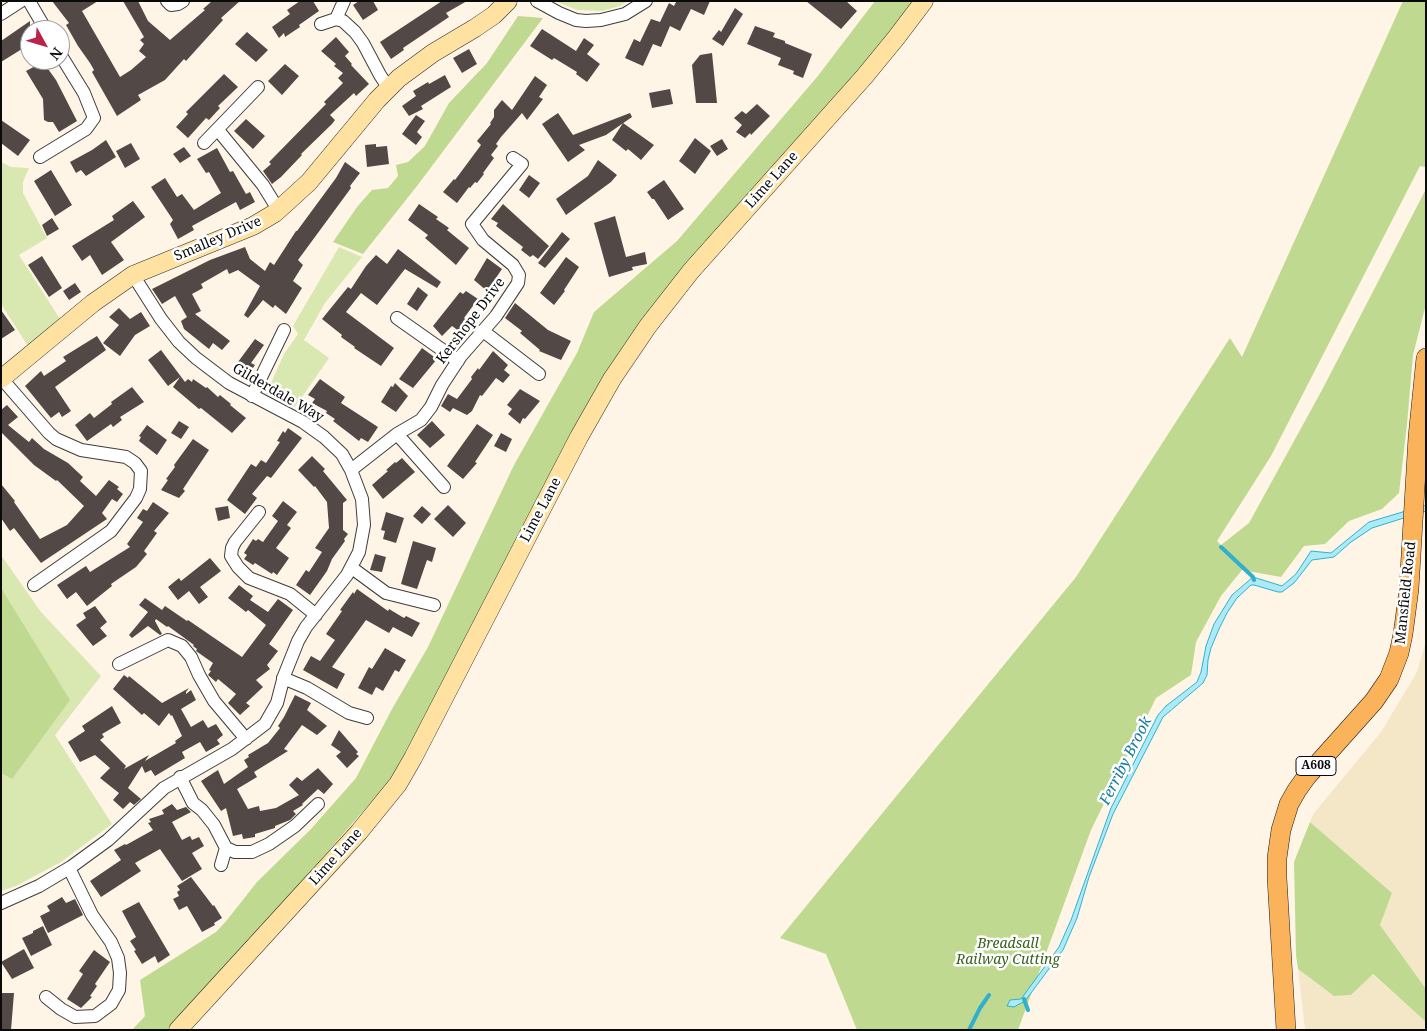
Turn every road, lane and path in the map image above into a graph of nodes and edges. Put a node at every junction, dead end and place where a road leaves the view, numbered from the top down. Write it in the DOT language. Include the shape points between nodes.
graph roads {
  1 [pos="21,1"];
  2 [pos="29,1"];
  3 [pos="167,1"];
  4 [pos="183,1"];
  5 [pos="344,1"];
  6 [pos="508,1"];
  7 [pos="537,1"];
  8 [pos="646,1"];
  9 [pos="924,1"];
  10 [pos="1,14"];
  11 [pos="336,19"];
  12 [pos="40,20"];
  13 [pos="321,24"];
  14 [pos="70,70"];
  15 [pos="258,87"];
  16 [pos="389,89"];
  17 [pos="218,130"];
  18 [pos="204,143"];
  19 [pos="40,157"];
  20 [pos="513,158"];
  21 [pos="279,211"];
  22 [pos="133,275"];
  23 [pos="397,318"];
  24 [pos="284,330"];
  25 [pos="483,331"];
  26 [pos="1426,358"];
  27 [pos="458,361"];
  28 [pos="539,374"];
  29 [pos="2,379"];
  30 [pos="252,396"];
  31 [pos="398,434"];
  32 [pos="351,470"];
  33 [pos="444,487"];
  34 [pos="259,512"];
  35 [pos="352,568"];
  36 [pos="34,585"];
  37 [pos="434,605"];
  38 [pos="316,615"];
  39 [pos="119,664"];
  40 [pos="283,678"];
  41 [pos="368,718"];
  42 [pos="246,739"];
  43 [pos="180,778"];
  44 [pos="318,804"];
  45 [pos="226,848"];
  46 [pos="221,865"];
  47 [pos="69,868"];
  48 [pos="1,903"];
  49 [pos="46,997"];
  50 [pos="178,1030"];
  51 [pos="1286,1030"];
  1 -- 10 [label="street"];
  2 -- 12 [label="street"];
  3 -- 4 [label="street" via="172,4"];
  5 -- 11 [label="street"];
  6 -- 16 [label="street, Smalley Drive" via="494,15 416,64"];
  7 -- 8 [label="street" via="576,20 586,21 625,14"];
  9 -- 50 [label="street, Lime Lane" via="864,77 691,272 617,371 579,437 398,784 359,832"];
  11 -- 13 [label="street"];
  11 -- 16 [label="street" via="343,21 363,43"];
  14 -- 19 [label="street" via="94,118 86,128"];
  15 -- 17 [label="street"];
  16 -- 21 [label="street, Smalley Drive" via="310,182"];
  17 -- 18 [label="street"];
  17 -- 21 [label="street" via="263,185"];
  20 -- 25 [label="street, Kershope Drive" via="522,164 472,224 483,240 513,265 519,275 518,283"];
  21 -- 22 [label="street, Smalley Drive" via="253,226"];
  22 -- 29 [label="street, Smalley Drive" via="93,303"];
  22 -- 30 [label="street, Gilderdale Way" via="179,342 219,376"];
  23 -- 27 [label="street"];
  24 -- 30 [label="street"];
  25 -- 27 [label="street, Kershope Drive"];
  25 -- 28 [label="street"];
  26 -- 51 [label="main road, Mansfield Road / A608" via="1408,589 1403,634 1394,668 1374,702 1297,790 1281,830 1277,878"];
  27 -- 31 [label="street, Kershope Drive" via="431,408 421,420"];
  29 -- 36 [label="street" via="56,439 81,450 126,457 136,463 141,472 140,490 111,531"];
  30 -- 32 [label="street, Gilderdale Way" via="293,415 324,436 342,454"];
  31 -- 32 [label="street, Kershope Drive"];
  31 -- 33 [label="street"];
  32 -- 35 [label="street, Gilderdale Way" via="362,499 364,525"];
  34 -- 38 [label="street" via="235,542 231,556 249,578 290,594"];
  35 -- 37 [label="street" via="386,593"];
  35 -- 38 [label="street, Gilderdale Way"];
  38 -- 40 [label="street, Gilderdale Way" via="298,641"];
  39 -- 42 [label="street" via="168,640 182,646 210,696"];
  40 -- 41 [label="street" via="349,712"];
  40 -- 42 [label="street, Gilderdale Way" via="272,713 265,724"];
  42 -- 43 [label="street, Gilderdale Way"];
  43 -- 45 [label="street" via="193,803 214,825"];
  43 -- 47 [label="street, Gilderdale Way" via="153,796 108,840"];
  44 -- 45 [label="street" via="269,844 252,852 235,852"];
  45 -- 46 [label="street"];
  47 -- 48 [label="street, Gilderdale Way"];
  47 -- 49 [label="street" via="118,958 119,990 111,1004 94,1016 75,1017"];
}
